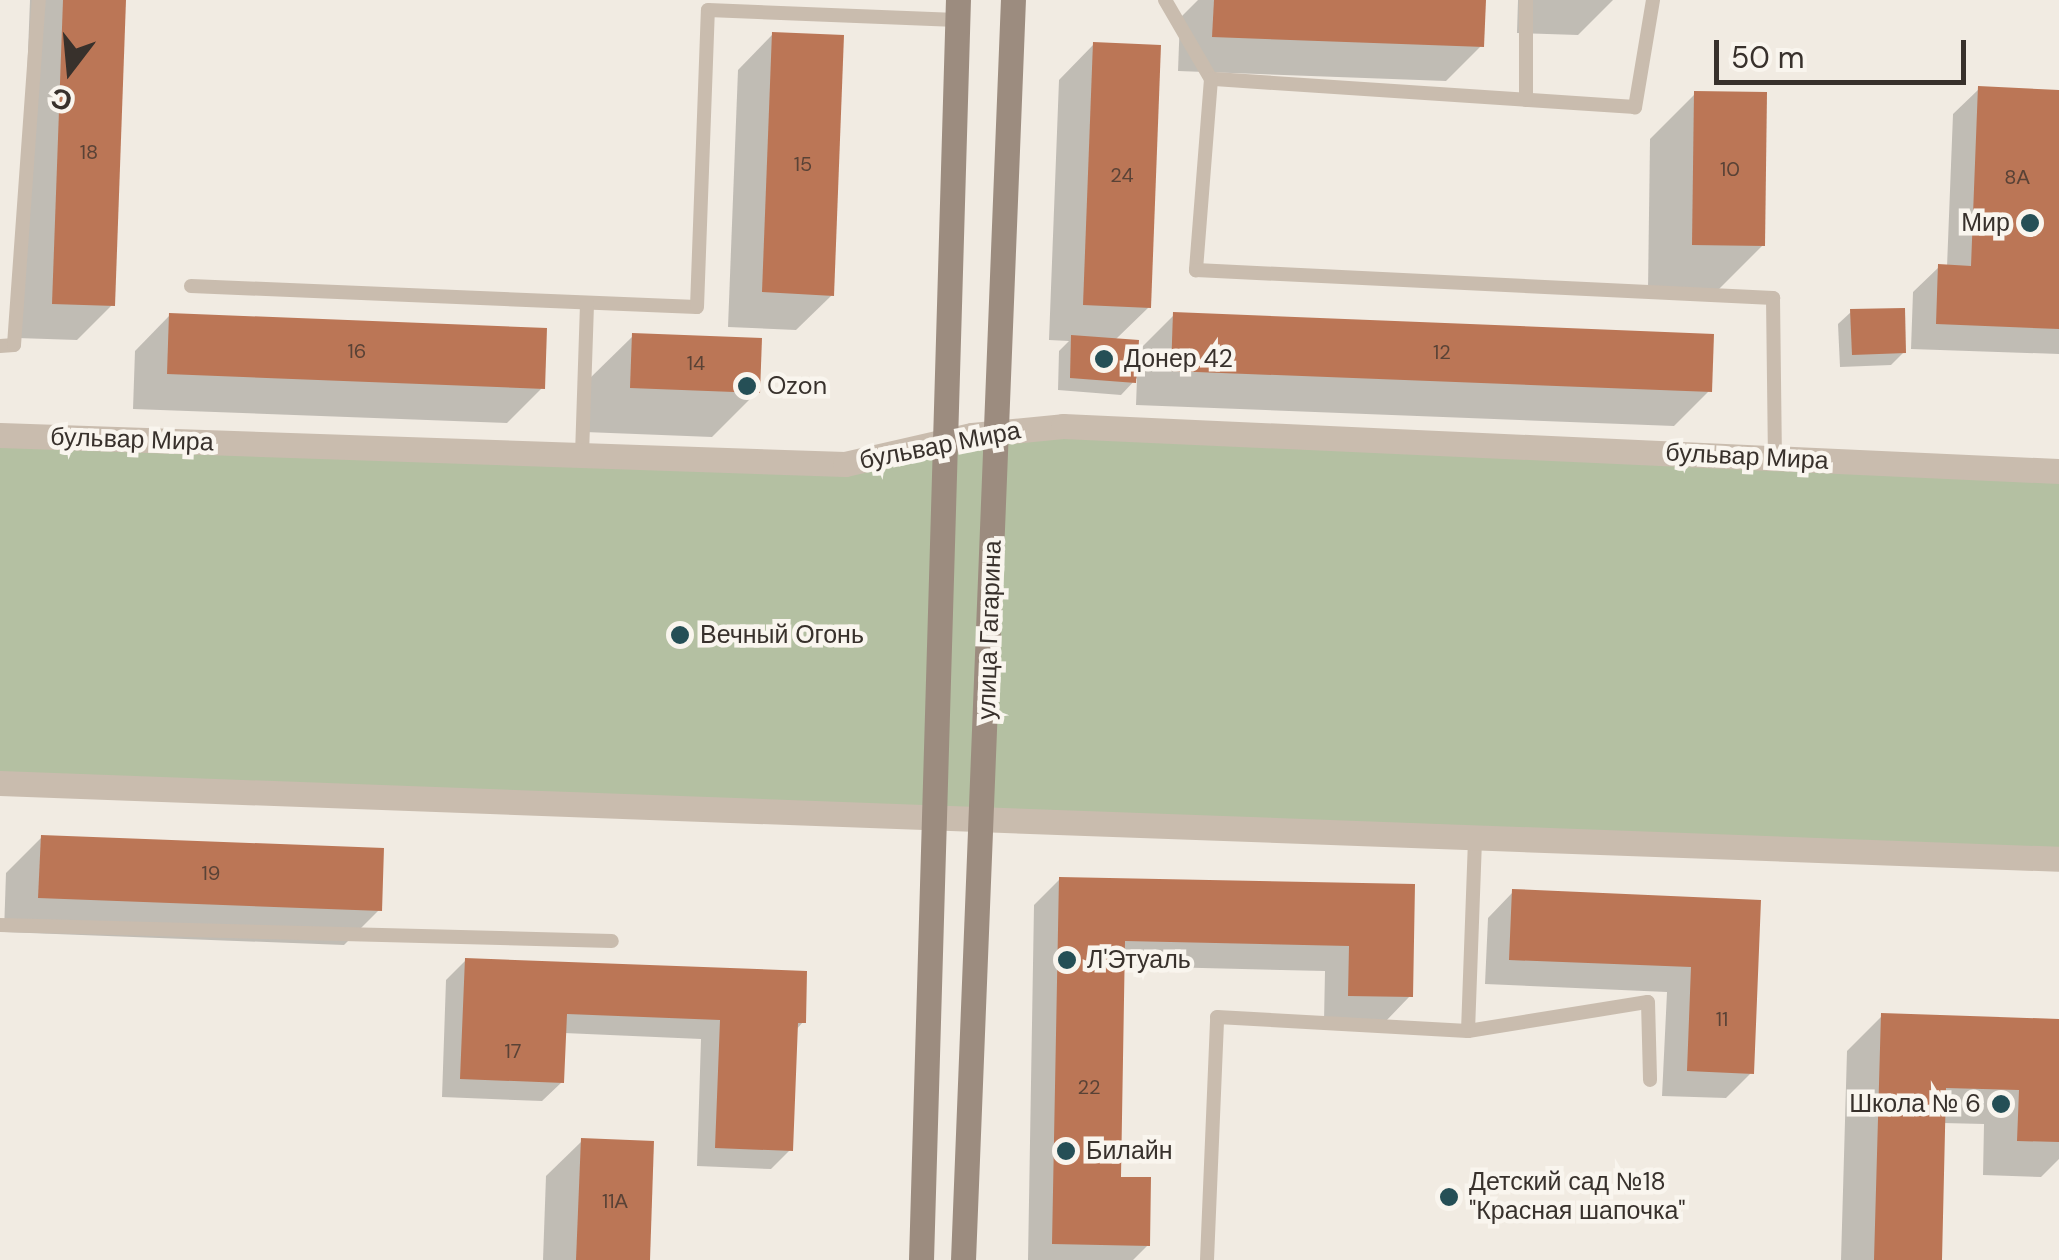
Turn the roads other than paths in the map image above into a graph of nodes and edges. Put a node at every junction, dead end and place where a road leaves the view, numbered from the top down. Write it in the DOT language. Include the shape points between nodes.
graph roads {
  1 [pos="38,0"];
  2 [pos="1014,0"];
  3 [pos="1165,0"];
  4 [pos="1526,0"];
  5 [pos="1652,0"];
  6 [pos="708,5"];
  7 [pos="957,10"];
  8 [pos="1211,79"];
  9 [pos="1526,100"];
  10 [pos="191,286"];
  11 [pos="587,304"];
  12 [pos="0,346"];
  13 [pos="998,431"];
  14 [pos="0,436"];
  15 [pos="946,442"];
  16 [pos="582,455"];
  17 [pos="1775,458"];
  18 [pos="2059,471"];
  19 [pos="0,783"];
  20 [pos="936,818"];
  21 [pos="982,819"];
  22 [pos="1475,837"];
  23 [pos="2059,859"];
  24 [pos="0,926"];
  25 [pos="612,940"];
  26 [pos="1468,1031"];
  27 [pos="1650,1080"];
  28 [pos="921,1260"];
  29 [pos="962,1260"];
  30 [pos="1207,1260"];
  1 -- 12 [label="lane" via="14,345"];
  2 -- 13 [label="main road, улица Гагарина"];
  3 -- 8 [label="lane"];
  4 -- 9 [label="lane"];
  5 -- 9 [label="lane" via="1635,108"];
  6 -- 7 [label="lane"];
  6 -- 11 [label="lane" via="696,307"];
  7 -- 15 [label="main road, улица Гагарина"];
  8 -- 9 [label="lane"];
  8 -- 17 [label="lane" via="1196,270 1773,298"];
  10 -- 11 [label="lane"];
  11 -- 16 [label="lane"];
  13 -- 15 [label="street, бульвар Мира"];
  13 -- 17 [label="street, бульвар Мира" via="1064,426"];
  13 -- 21 [label="main road, улица Гагарина"];
  14 -- 16 [label="street, бульвар Мира"];
  15 -- 16 [label="street, бульвар Мира" via="845,464"];
  15 -- 20 [label="main road, улица Гагарина"];
  17 -- 18 [label="street, бульвар Мира"];
  19 -- 20 [label="street"];
  20 -- 21 [label="street"];
  20 -- 28 [label="main road, улица Гагарина"];
  21 -- 22 [label="street"];
  21 -- 29 [label="main road, улица Гагарина"];
  22 -- 23 [label="street"];
  22 -- 26 [label="lane"];
  24 -- 25 [label="lane"];
  26 -- 27 [label="lane" via="1648,1002"];
  26 -- 30 [label="lane" via="1217,1017"];
}
